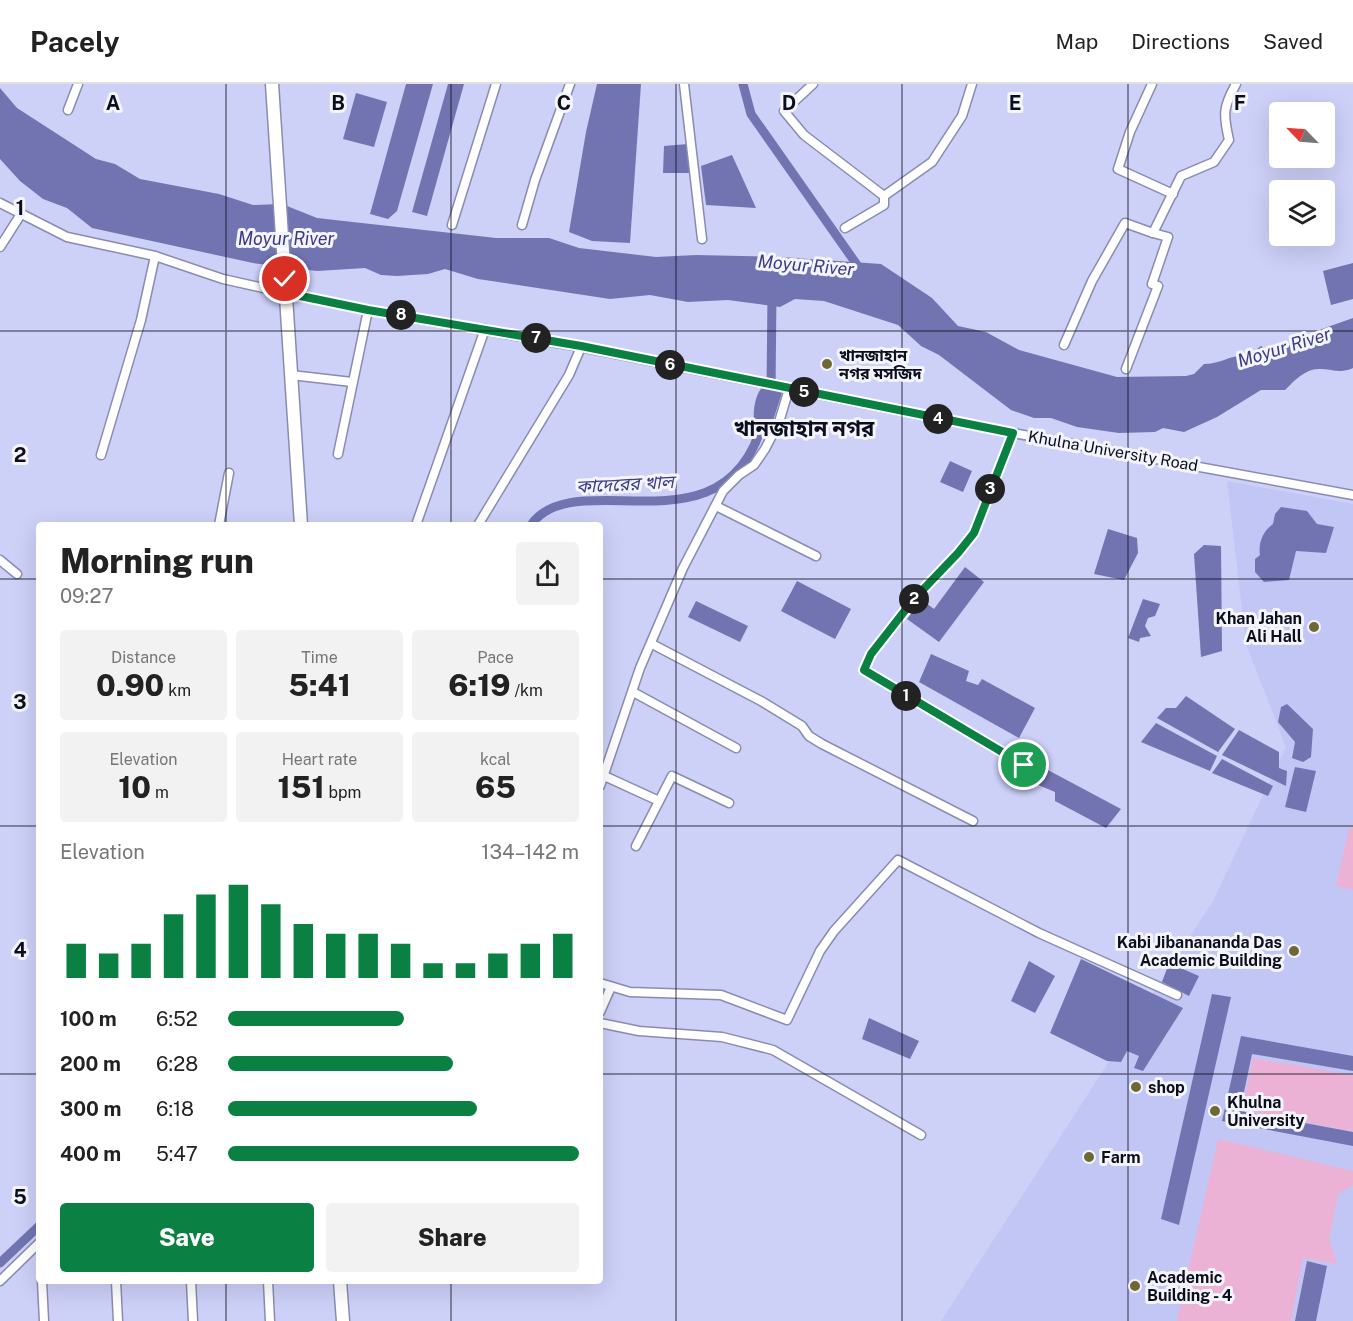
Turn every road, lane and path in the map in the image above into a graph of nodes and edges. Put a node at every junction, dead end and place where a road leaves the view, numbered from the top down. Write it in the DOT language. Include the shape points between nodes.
graph roads {
  1 [pos="78,84"];
  2 [pos="272,84"];
  3 [pos="496,84"];
  4 [pos="570,84"];
  5 [pos="684,84"];
  6 [pos="813,84"];
  7 [pos="972,84"];
  8 [pos="1152,84"];
  9 [pos="1236,84"];
  10 [pos="68,110"];
  11 [pos="1173,194"];
  12 [pos="884,196"];
  13 [pos="0,203"];
  14 [pos="21,214"];
  15 [pos="452,225"];
  16 [pos="522,225"];
  17 [pos="845,228"];
  18 [pos="1153,233"];
  19 [pos="702,238"];
  20 [pos="0,247"];
  21 [pos="154,256"];
  22 [pos="286,293"];
  23 [pos="368,310"];
  24 [pos="485,329"];
  25 [pos="1064,345"];
  26 [pos="581,346"];
  27 [pos="1126,369"];
  28 [pos="291,375"];
  29 [pos="352,382"];
  30 [pos="789,390"];
  31 [pos="1013,433"];
  32 [pos="338,454"];
  33 [pos="100,455"];
  34 [pos="229,473"];
  35 [pos="1353,495"];
  36 [pos="716,506"];
  37 [pos="220,522"];
  38 [pos="301,522"];
  39 [pos="417,522"];
  40 [pos="480,522"];
  41 [pos="816,556"];
  42 [pos="0,560"];
  43 [pos="17,574"];
  44 [pos="652,644"];
  45 [pos="633,692"];
  46 [pos="736,748"];
  47 [pos="1024,765"];
  48 [pos="603,772"];
  49 [pos="603,775"];
  50 [pos="659,801"];
  51 [pos="729,803"];
  52 [pos="973,821"];
  53 [pos="636,846"];
  54 [pos="603,984"];
  55 [pos="611,987"];
  56 [pos="1177,995"];
  57 [pos="603,1005"];
  58 [pos="603,1024"];
  59 [pos="921,1135"];
  60 [pos="36,1246"];
  61 [pos="0,1281"];
  62 [pos="42,1284"];
  63 [pos="116,1284"];
  64 [pos="191,1284"];
  65 [pos="268,1284"];
  66 [pos="340,1284"];
  67 [pos="45,1321"];
  68 [pos="118,1321"];
  69 [pos="193,1321"];
  70 [pos="270,1321"];
  71 [pos="342,1321"];
  1 -- 10 [label="street"];
  2 -- 22 [label="main road"];
  3 -- 15 [label="street"];
  4 -- 16 [label="street"];
  5 -- 19 [label="street"];
  6 -- 12 [label="street" via="784,111 804,135"];
  7 -- 12 [label="street" via="962,116 932,162"];
  8 -- 11 [label="street" via="1118,169"];
  9 -- 11 [label="street" via="1225,104 1229,140 1214,162 1181,176"];
  11 -- 18 [label="street"];
  12 -- 17 [label="street" via="884,205"];
  13 -- 14 [label="street, Khulna University Road"];
  14 -- 20 [label="street"];
  14 -- 21 [label="street, Khulna University Road" via="67,237"];
  18 -- 25 [label="street" via="1125,223 1092,281"];
  18 -- 27 [label="street" via="1168,237 1152,284 1158,286"];
  21 -- 22 [label="street, Khulna University Road" via="223,279"];
  21 -- 33 [label="street" via="141,320"];
  22 -- 23 [label="street, Khulna University Road"];
  22 -- 28 [label="main road"];
  23 -- 24 [label="street, Khulna University Road"];
  23 -- 29 [label="street"];
  24 -- 26 [label="street, Khulna University Road"];
  24 -- 39 [label="street"];
  26 -- 30 [label="street, Khulna University Road"];
  26 -- 40 [label="street" via="569,375"];
  28 -- 29 [label="street"];
  28 -- 38 [label="main road"];
  29 -- 32 [label="street"];
  30 -- 31 [label="street, Khulna University Road"];
  30 -- 36 [label="street" via="765,449 754,465 723,491"];
  31 -- 35 [label="street, Khulna University Road"];
  31 -- 47 [label="street" via="974,533 914,599 871,654 864,670"];
  34 -- 37 [label="street"];
  36 -- 41 [label="street"];
  36 -- 44 [label="street" via="683,568"];
  42 -- 43 [label="street"];
  44 -- 45 [label="street"];
  44 -- 52 [label="street" via="761,701 802,726 809,736"];
  45 -- 46 [label="street"];
  45 -- 48 [label="street"];
  49 -- 50 [label="street"];
  50 -- 51 [label="street" via="672,776"];
  50 -- 53 [label="street"];
  54 -- 55 [label="street"];
  55 -- 56 [label="street" via="630,992 721,995 787,1020 820,951 898,860 1039,933"];
  55 -- 57 [label="street"];
  58 -- 59 [label="street" via="639,1031 722,1037 773,1050"];
  60 -- 61 [label="street"];
  62 -- 67 [label="street"];
  63 -- 68 [label="street"];
  64 -- 69 [label="street"];
  65 -- 70 [label="street"];
  66 -- 71 [label="main road"];
}
